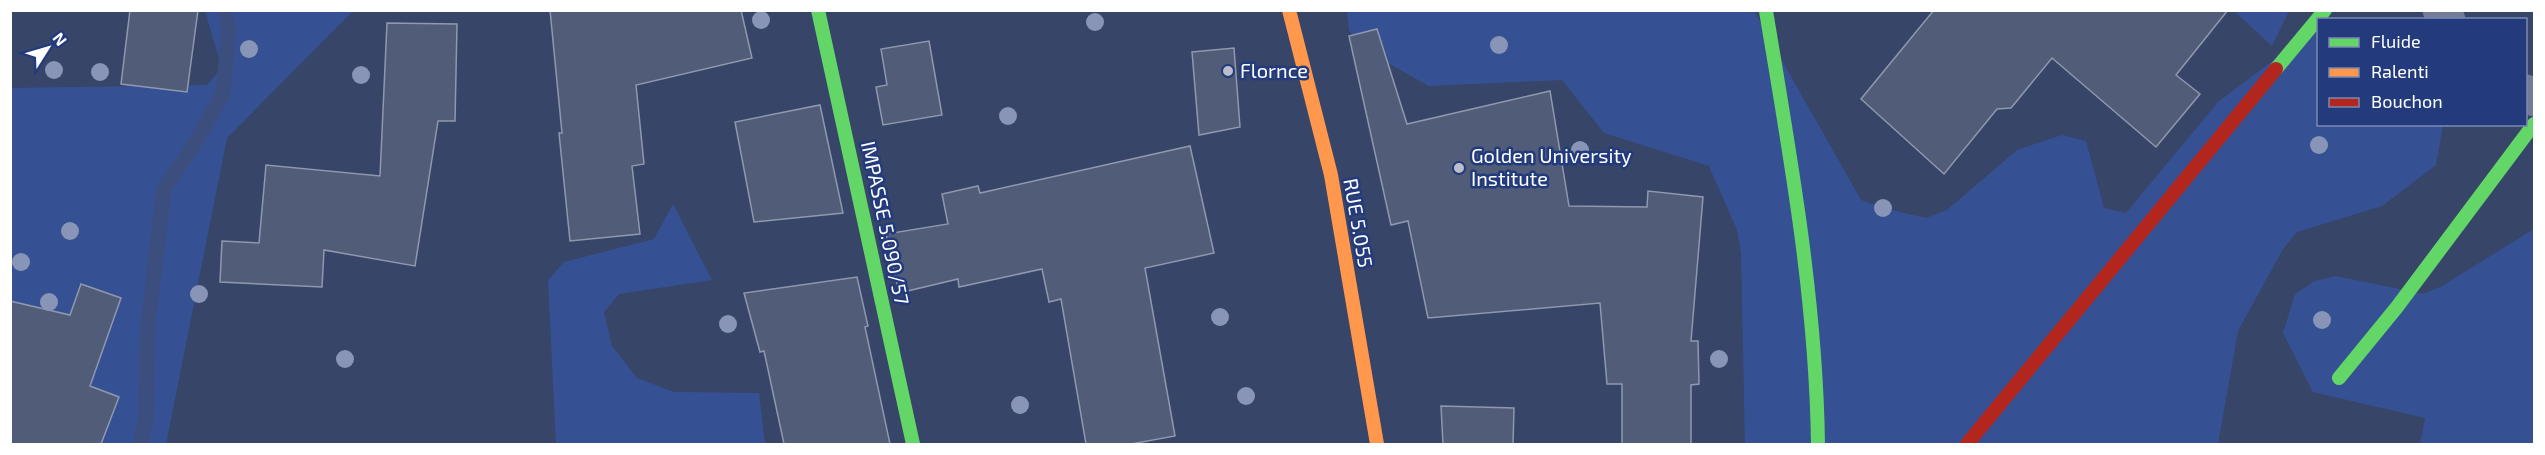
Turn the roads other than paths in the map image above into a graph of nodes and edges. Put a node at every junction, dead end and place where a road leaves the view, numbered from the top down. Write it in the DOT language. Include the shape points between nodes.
graph roads {
  1 [pos="818,10"];
  2 [pos="1289,10"];
  3 [pos="1766,11"];
  4 [pos="2317,20"];
  5 [pos="2535,124"];
  6 [pos="2339,378"];
  7 [pos="913,444"];
  8 [pos="1377,444"];
  9 [pos="1818,444"];
  10 [pos="1967,444"];
  1 -- 7 [label="street, IMPASSE 5.090/57"];
  2 -- 8 [label="street, RUE 5.055" via="1330,175"];
  3 -- 9 [label="street" via="1812,297 1819,386"];
  4 -- 10 [label="street"];
  5 -- 6 [label="street"];
}
